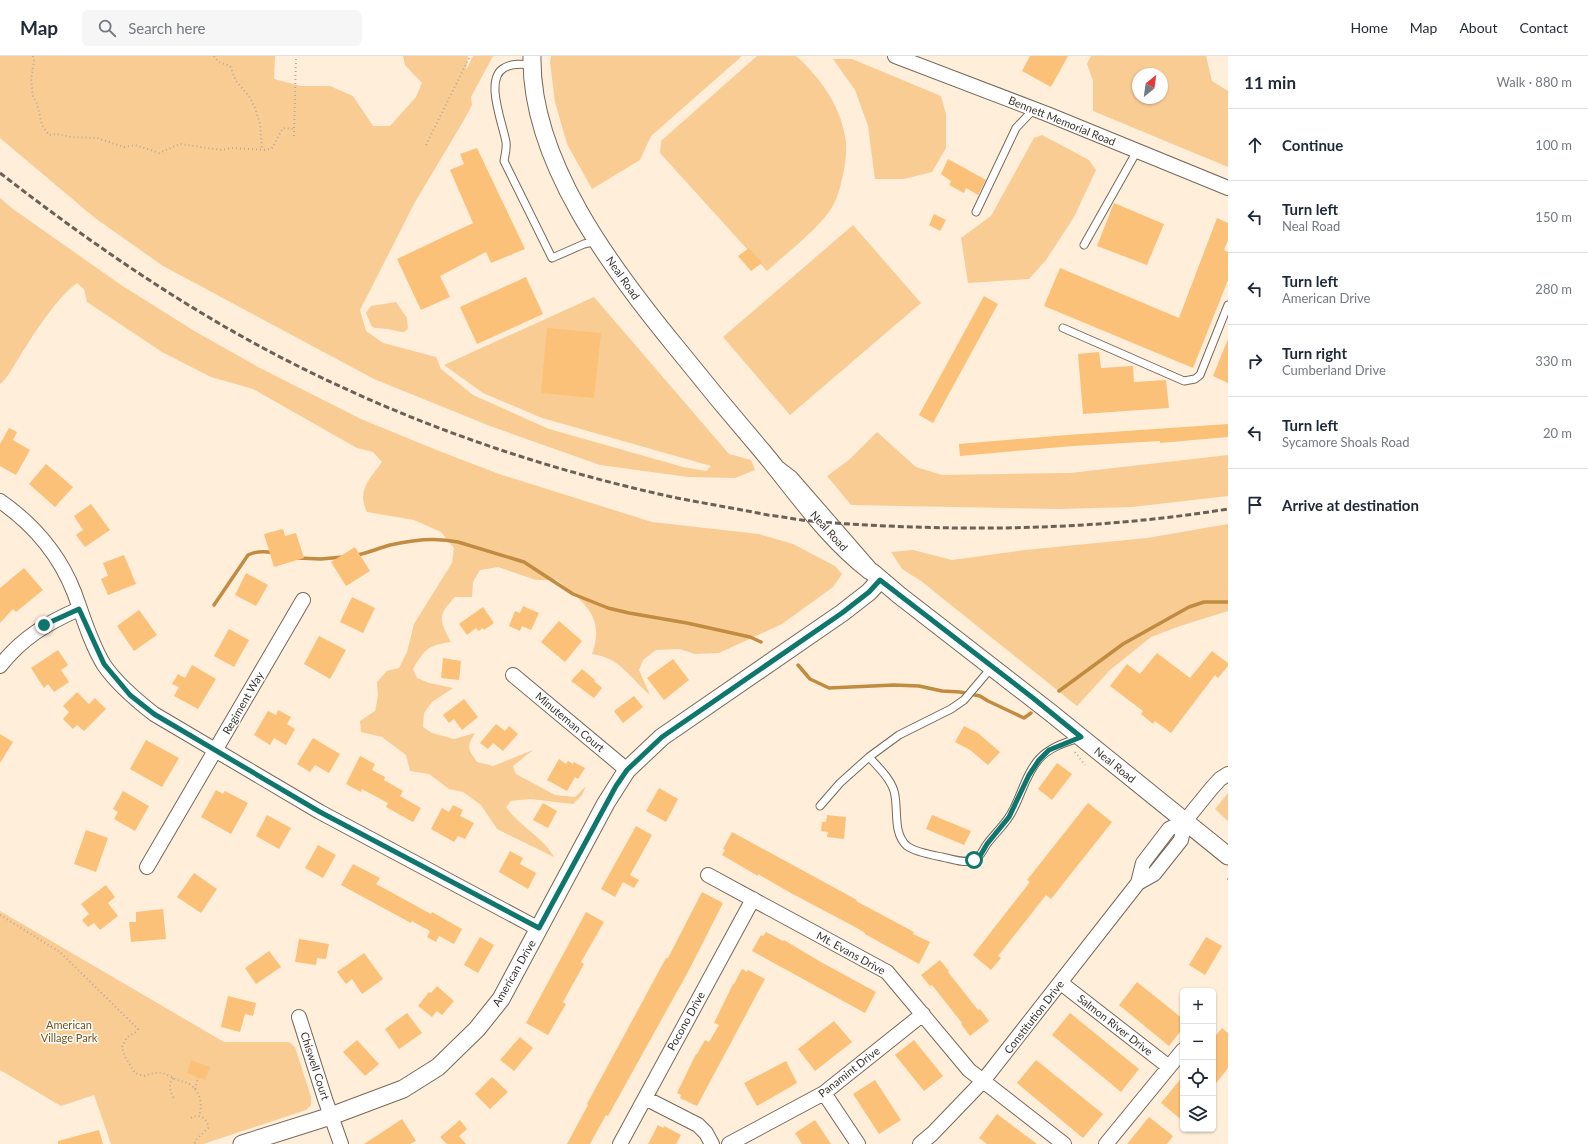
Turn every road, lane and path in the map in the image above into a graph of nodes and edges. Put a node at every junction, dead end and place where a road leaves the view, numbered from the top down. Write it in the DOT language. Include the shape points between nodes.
graph roads {
  1 [pos="33,56"];
  2 [pos="214,56"];
  3 [pos="296,56"];
  4 [pos="470,56"];
  5 [pos="895,56"];
  6 [pos="532,60"];
  7 [pos="1034,109"];
  8 [pos="294,129"];
  9 [pos="294,136"];
  10 [pos="426,145"];
  11 [pos="262,150"];
  12 [pos="1137,151"];
  13 [pos="1228,188"];
  14 [pos="976,212"];
  15 [pos="598,241"];
  16 [pos="1084,245"];
  17 [pos="1228,305"];
  18 [pos="1063,328"];
  19 [pos="0,501"];
  20 [pos="875,576"];
  21 [pos="303,600"];
  22 [pos="79,609"];
  23 [pos="0,666"];
  24 [pos="992,667"];
  25 [pos="513,675"];
  26 [pos="1081,737"];
  27 [pos="215,751"];
  28 [pos="869,757"];
  29 [pos="627,770"];
  30 [pos="1228,774"];
  31 [pos="820,806"];
  32 [pos="1185,821"];
  33 [pos="1228,856"];
  34 [pos="147,867"];
  35 [pos="708,875"];
  36 [pos="753,899"];
  37 [pos="0,915"];
  38 [pos="539,928"];
  39 [pos="1061,983"];
  40 [pos="922,1014"];
  41 [pos="299,1017"];
  42 [pos="1180,1054"];
  43 [pos="1169,1067"];
  44 [pos="173,1078"];
  45 [pos="198,1078"];
  46 [pos="983,1081"];
  47 [pos="195,1089"];
  48 [pos="824,1093"];
  49 [pos="645,1098"];
  50 [pos="175,1100"];
  51 [pos="198,1116"];
  52 [pos="331,1116"];
  53 [pos="191,1118"];
  54 [pos="194,1144"];
  55 [pos="242,1144"];
  56 [pos="341,1144"];
  57 [pos="620,1144"];
  58 [pos="712,1144"];
  59 [pos="729,1144"];
  60 [pos="858,1144"];
  61 [pos="920,1144"];
  62 [pos="1064,1144"];
  63 [pos="1106,1144"];
  1 -- 11 [label="path" via="33,96 42,126 49,135 97,138 124,147 135,145 159,153 180,144 222,150"];
  2 -- 11 [label="path" via="219,62 230,66 236,81 249,96 260,124"];
  3 -- 8 [label="path"];
  4 -- 10 [label="path"];
  5 -- 7 [label="street, Bennett Memorial Road"];
  6 -- 15 [label="street, Neal Road" via="537,109 548,146 558,170"];
  6 -- 15 [label="lane" via="503,68 495,79 507,144 504,161 552,258 584,244"];
  7 -- 12 [label="street, Bennett Memorial Road"];
  7 -- 14 [label="lane" via="1016,128"];
  8 -- 9 [label="path"];
  8 -- 11 [label="path" via="283,128 272,148"];
  12 -- 13 [label="street, Bennett Memorial Road"];
  12 -- 16 [label="lane"];
  15 -- 20 [label="street, Neal Road" via="641,304 785,481 825,528"];
  17 -- 18 [label="lane" via="1200,375 1184,381"];
  19 -- 22 [label="street" via="19,514 48,546 62,567"];
  20 -- 24 [label="street, Neal Road"];
  20 -- 29 [label="street, American Drive" via="869,592 662,737"];
  21 -- 27 [label="street, Regiment Way"];
  22 -- 23 [label="street" via="44,625 18,645"];
  22 -- 27 [label="street" via="104,664 130,695 154,714"];
  24 -- 26 [label="street, Neal Road"];
  24 -- 28 [label="lane" via="964,700 899,734"];
  25 -- 29 [label="street, Minuteman Court"];
  26 -- 28 [label="lane" via="1049,750 1039,760 1009,817 980,856 966,861 929,855 908,846 901,838 894,791 890,781"];
  26 -- 32 [label="street, Neal Road"];
  27 -- 34 [label="street, Regiment Way"];
  27 -- 38 [label="street" via="320,812"];
  28 -- 31 [label="lane" via="840,782"];
  29 -- 38 [label="street, American Drive" via="606,803"];
  30 -- 32 [label="street" via="1210,789"];
  32 -- 33 [label="street, Neal Road"];
  32 -- 39 [label="street, Constitution Drive" via="1169,829 1143,863 1138,883"];
  35 -- 36 [label="street, Mt. Evans Drive"];
  36 -- 40 [label="street, Mt. Evans Drive" via="887,972"];
  36 -- 49 [label="street, Pocono Drive"];
  37 -- 44 [label="path" via="60,952 138,1029 128,1037 122,1047 135,1073 144,1076 158,1073"];
  38 -- 52 [label="street, American Drive" via="501,999 460,1048 419,1080 403,1089"];
  39 -- 43 [label="street, Salmon River Drive"];
  39 -- 46 [label="street, Constitution Drive"];
  40 -- 46 [label="street, Mt. Evans Drive" via="969,1070"];
  40 -- 48 [label="street, Panamint Drive"];
  41 -- 52 [label="street, Chiswell Court"];
  42 -- 43 [label="street"];
  43 -- 63 [label="street"];
  44 -- 47 [label="path"];
  44 -- 50 [label="path" via="169,1086"];
  45 -- 47 [label="path"];
  46 -- 61 [label="street, Constitution Drive"];
  46 -- 62 [label="street, Mt. Evans Drive"];
  47 -- 51 [label="path" via="201,1104"];
  48 -- 59 [label="street, Panamint Drive"];
  48 -- 60 [label="street"];
  49 -- 57 [label="street, Pocono Drive"];
  49 -- 58 [label="street" via="698,1125"];
  51 -- 53 [label="path"];
  51 -- 54 [label="path" via="206,1120 208,1128"];
  52 -- 55 [label="street, American Drive"];
  52 -- 56 [label="street, Chiswell Court"];
}
